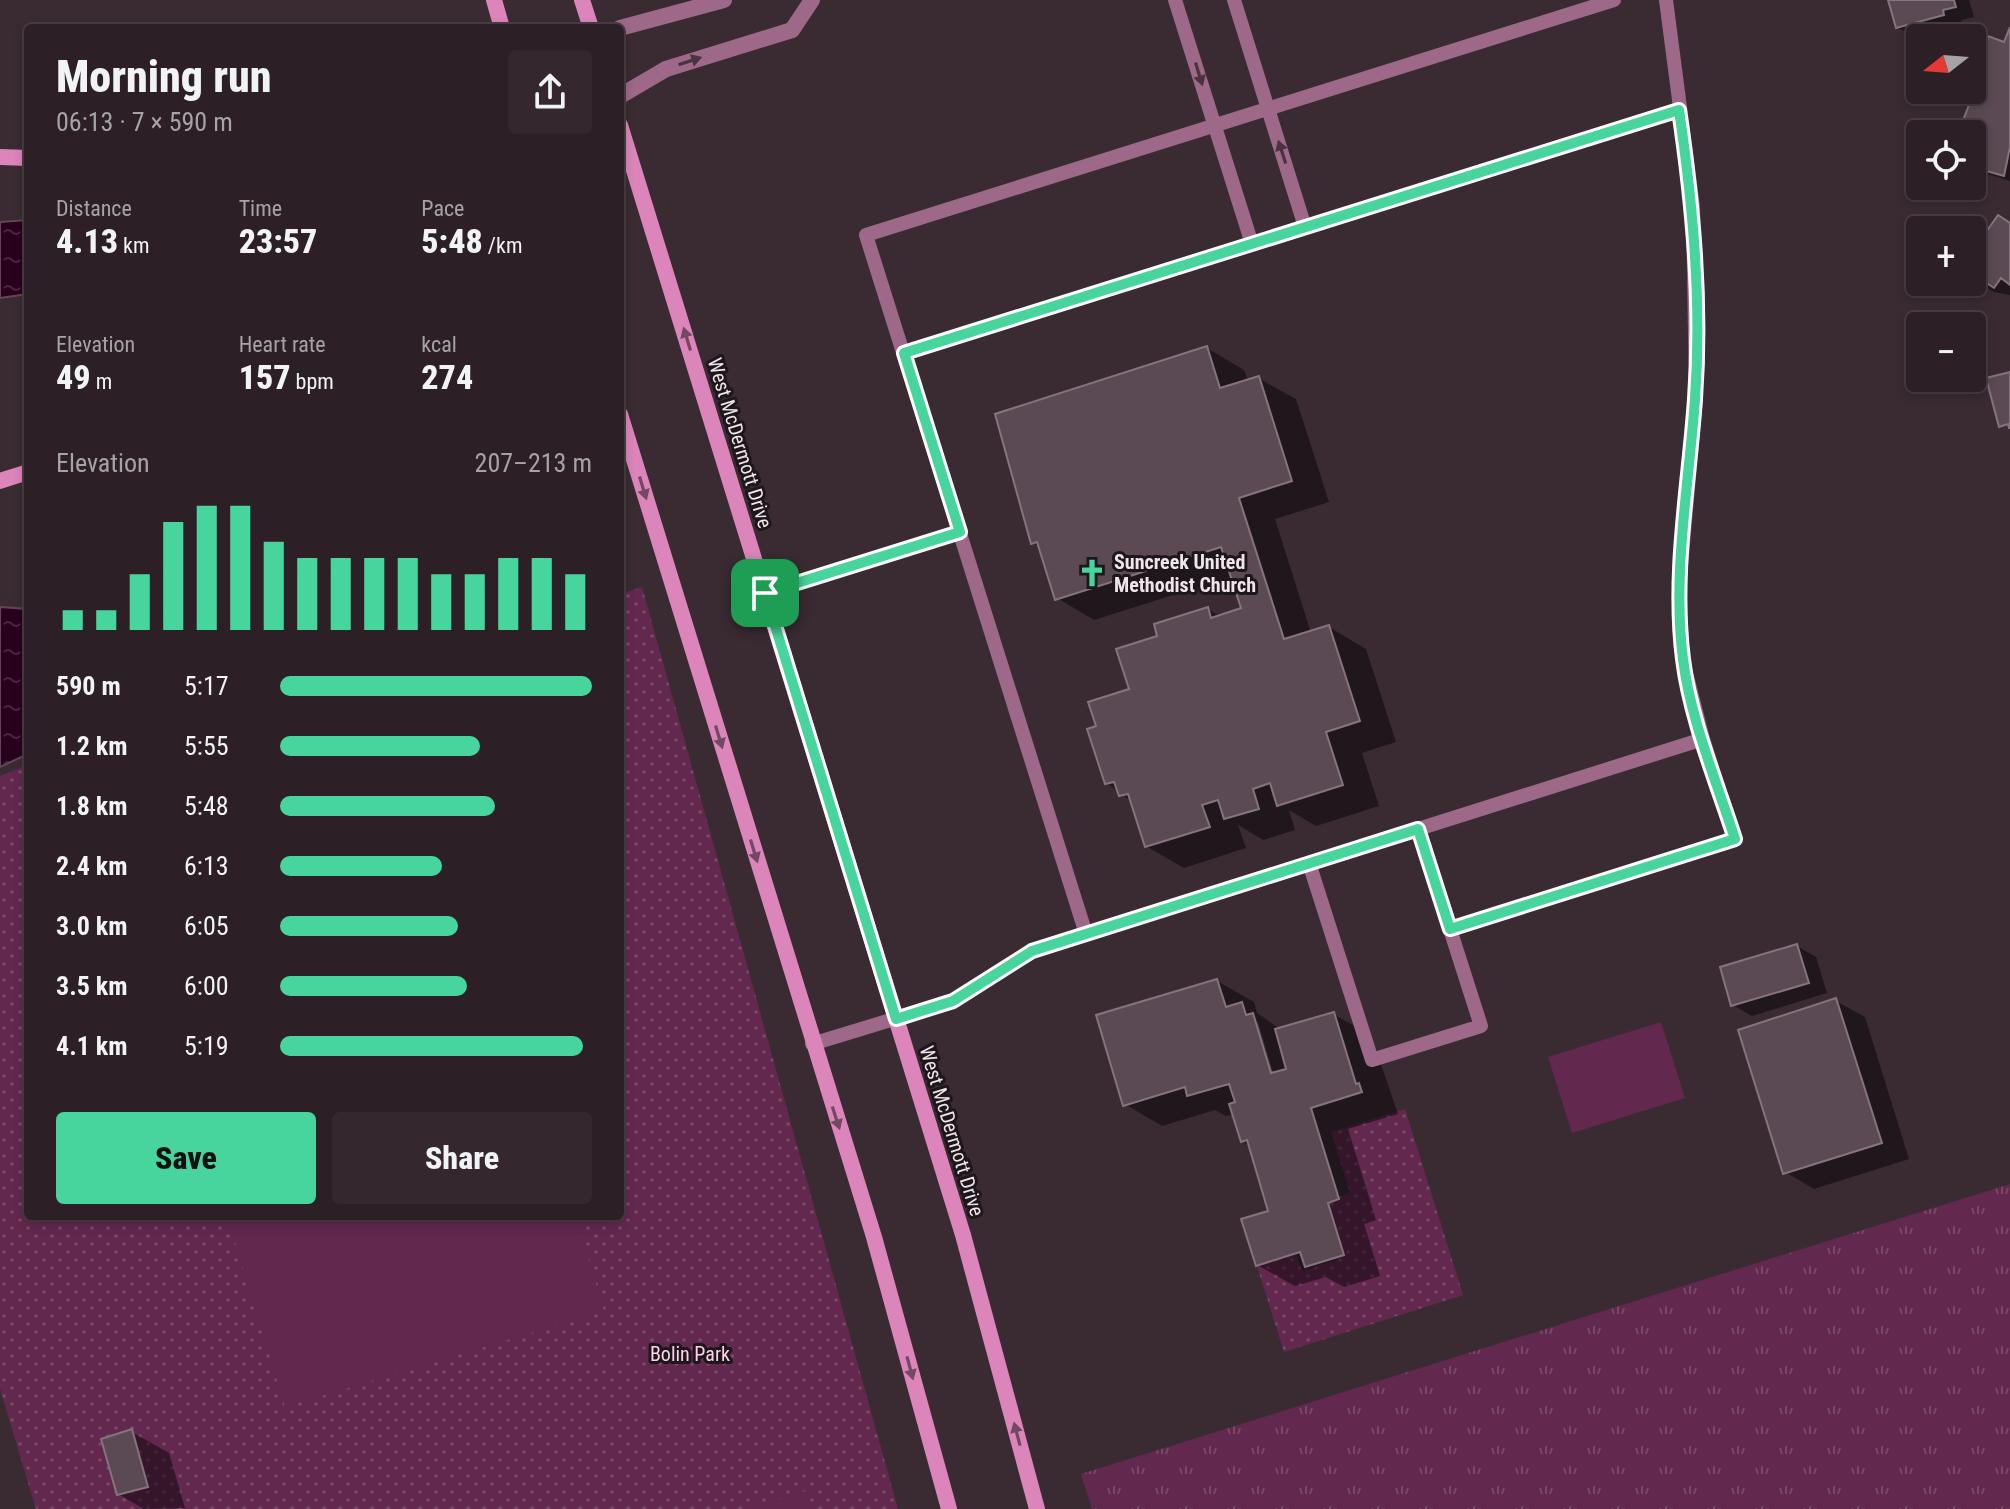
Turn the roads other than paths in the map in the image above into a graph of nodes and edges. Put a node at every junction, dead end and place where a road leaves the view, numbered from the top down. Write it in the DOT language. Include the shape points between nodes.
graph roads {
  1 [pos="494,0"];
  2 [pos="582,0"];
  3 [pos="724,0"];
  4 [pos="812,0"];
  5 [pos="1175,0"];
  6 [pos="1234,0"];
  7 [pos="1614,0"];
  8 [pos="1666,0"];
  9 [pos="501,24"];
  10 [pos="590,24"];
  11 [pos="624,27"];
  12 [pos="624,94"];
  13 [pos="1268,109"];
  14 [pos="1679,110"];
  15 [pos="1215,125"];
  16 [pos="624,138"];
  17 [pos="0,157"];
  18 [pos="24,158"];
  19 [pos="1305,227"];
  20 [pos="1252,244"];
  21 [pos="904,353"];
  22 [pos="624,427"];
  23 [pos="24,473"];
  24 [pos="0,481"];
  25 [pos="960,532"];
  26 [pos="765,593"];
  27 [pos="1703,739"];
  28 [pos="1418,829"];
  29 [pos="1309,863"];
  30 [pos="1450,929"];
  31 [pos="1086,934"];
  32 [pos="896,1019"];
  33 [pos="812,1044"];
  34 [pos="949,1509"];
  35 [pos="1037,1509"];
  1 -- 9 [label="main road"];
  2 -- 10 [label="main road"];
  3 -- 11 [label="street"];
  12 -- 4 [label="street, one-way" via="666,69 792,30"];
  5 -- 15 [label="lane, one-way"];
  6 -- 13 [label="lane"];
  7 -- 13 [label="lane"];
  8 -- 14 [label="lane"];
  13 -- 15 [label="lane"];
  19 -- 13 [label="lane, one-way"];
  14 -- 19 [label="lane"];
  14 -- 27 [label="lane" via="1693,207 1697,298 1696,398 1679,588 1683,661"];
  15 -- 20 [label="lane"];
  15 -- 21 [label="lane" via="866,235"];
  26 -- 16 [label="main road, West McDermott Drive, one-way"];
  17 -- 18 [label="main road"];
  19 -- 20 [label="lane"];
  20 -- 21 [label="lane"];
  21 -- 25 [label="lane"];
  22 -- 33 [label="main road, one-way"];
  23 -- 24 [label="main road"];
  25 -- 26 [label="lane"];
  25 -- 31 [label="lane"];
  26 -- 32 [label="main road, West McDermott Drive"];
  27 -- 28 [label="lane"];
  27 -- 30 [label="lane" via="1735,839"];
  28 -- 29 [label="lane"];
  28 -- 30 [label="lane"];
  29 -- 30 [label="lane" via="1372,1060 1481,1026"];
  29 -- 31 [label="lane"];
  31 -- 32 [label="lane" via="1032,951 953,1001"];
  32 -- 33 [label="lane"];
  35 -- 32 [label="main road, West McDermott Drive, one-way" via="963,1235"];
  33 -- 34 [label="main road, one-way" via="874,1237"];
}
